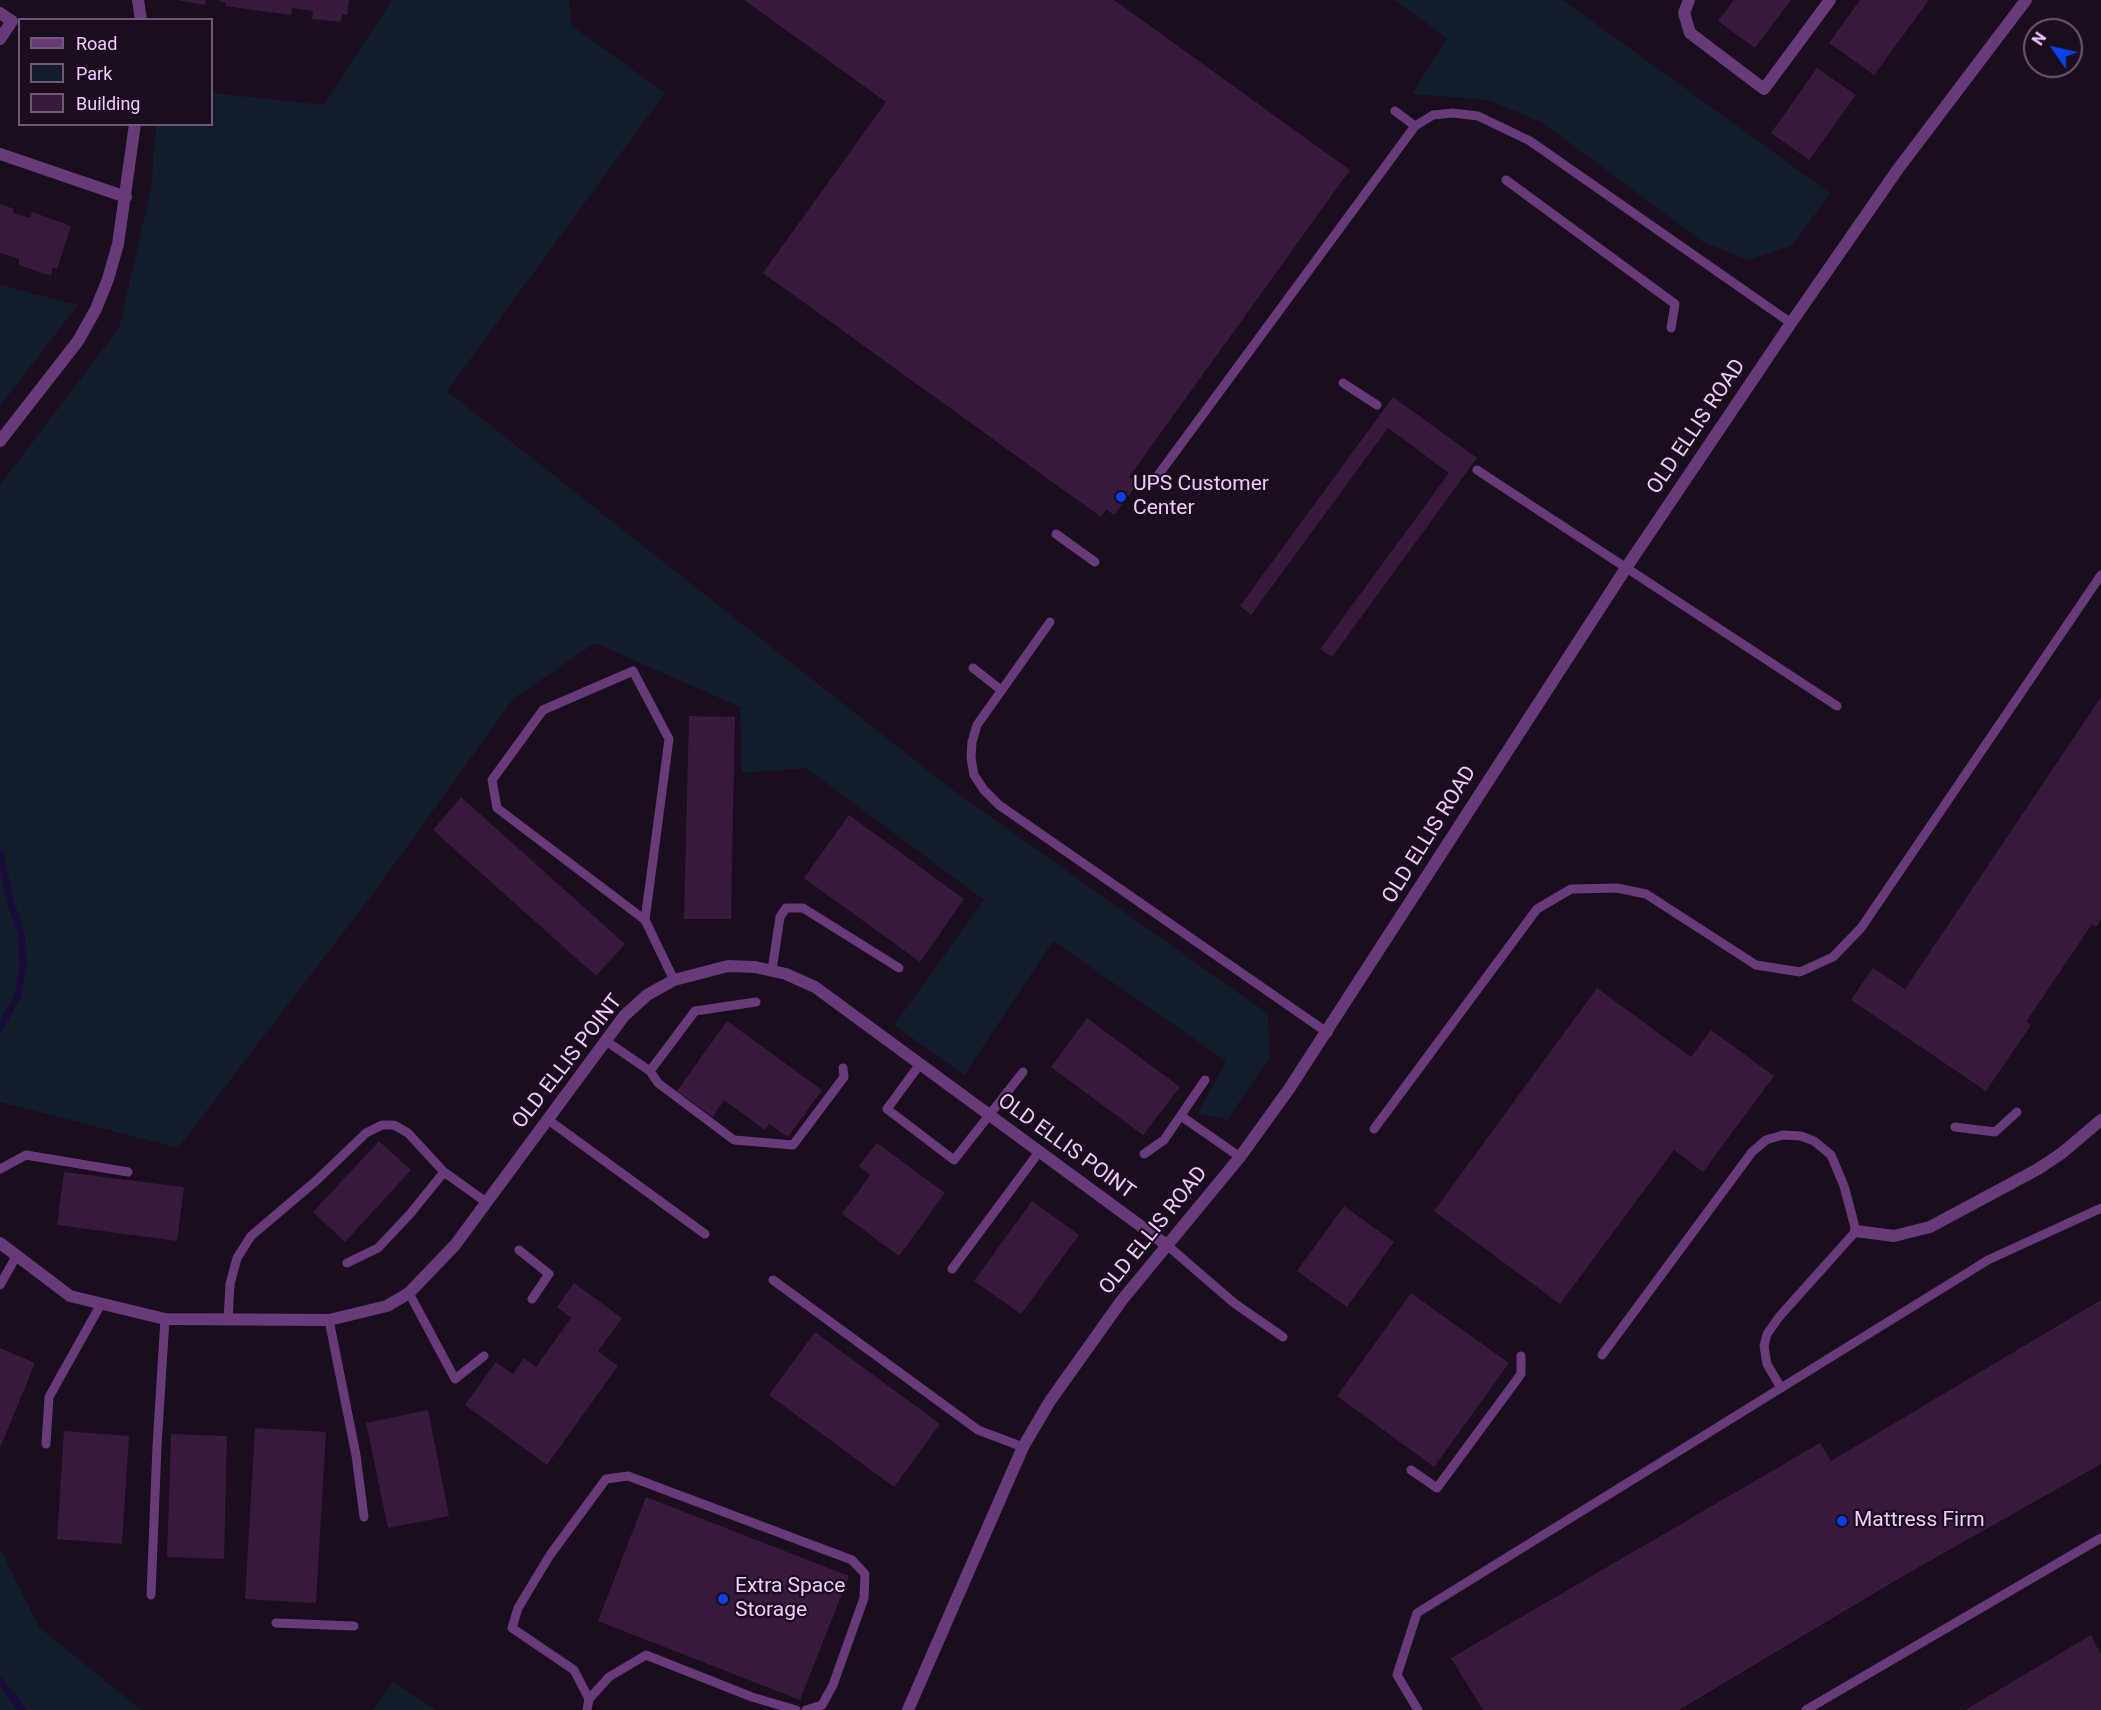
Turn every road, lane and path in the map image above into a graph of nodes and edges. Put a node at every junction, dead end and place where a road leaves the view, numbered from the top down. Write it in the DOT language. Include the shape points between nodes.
graph roads {
  1 [pos="138,0"];
  2 [pos="1689,0"];
  3 [pos="1830,0"];
  4 [pos="2026,0"];
  5 [pos="0,13"];
  6 [pos="141,18"];
  7 [pos="0,39"];
  8 [pos="1395,111"];
  9 [pos="135,126"];
  10 [pos="1415,126"];
  11 [pos="0,154"];
  12 [pos="1506,180"];
  13 [pos="126,197"];
  14 [pos="1791,322"];
  15 [pos="1671,328"];
  16 [pos="1343,382"];
  17 [pos="1377,405"];
  18 [pos="0,441"];
  19 [pos="1477,470"];
  20 [pos="1156,478"];
  21 [pos="1056,534"];
  22 [pos="1095,562"];
  23 [pos="1626,568"];
  24 [pos="2101,575"];
  25 [pos="1050,622"];
  26 [pos="973,668"];
  27 [pos="1001,690"];
  28 [pos="1837,706"];
  29 [pos="645,920"];
  30 [pos="899,968"];
  31 [pos="772,970"];
  32 [pos="674,980"];
  33 [pos="756,1002"];
  34 [pos="1328,1033"];
  35 [pos="606,1041"];
  36 [pos="920,1064"];
  37 [pos="843,1068"];
  38 [pos="650,1071"];
  39 [pos="1023,1072"];
  40 [pos="1205,1080"];
  41 [pos="2017,1112"];
  42 [pos="988,1114"];
  43 [pos="1180,1116"];
  44 [pos="547,1119"];
  45 [pos="2101,1120"];
  46 [pos="1955,1127"];
  47 [pos="1374,1128"];
  48 [pos="1039,1152"];
  49 [pos="1144,1154"];
  50 [pos="1240,1156"];
  51 [pos="0,1169"];
  52 [pos="128,1172"];
  53 [pos="444,1172"];
  54 [pos="486,1202"];
  55 [pos="2101,1208"];
  56 [pos="1856,1231"];
  57 [pos="705,1234"];
  58 [pos="0,1243"];
  59 [pos="1168,1246"];
  60 [pos="519,1250"];
  61 [pos="17,1255"];
  62 [pos="347,1263"];
  63 [pos="952,1269"];
  64 [pos="773,1280"];
  65 [pos="0,1285"];
  66 [pos="409,1293"];
  67 [pos="532,1299"];
  68 [pos="101,1304"];
  69 [pos="165,1319"];
  70 [pos="228,1320"];
  71 [pos="329,1320"];
  72 [pos="1283,1337"];
  73 [pos="1602,1355"];
  74 [pos="484,1356"];
  75 [pos="1521,1356"];
  76 [pos="1781,1388"];
  77 [pos="46,1444"];
  78 [pos="1023,1447"];
  79 [pos="1411,1470"];
  80 [pos="364,1517"];
  81 [pos="2101,1538"];
  82 [pos="151,1595"];
  83 [pos="276,1623"];
  84 [pos="354,1626"];
  85 [pos="589,1699"];
  86 [pos="822,1705"];
  87 [pos="587,1710"];
  88 [pos="796,1710"];
  89 [pos="806,1710"];
  90 [pos="832,1710"];
  91 [pos="908,1710"];
  92 [pos="1418,1710"];
  93 [pos="1806,1710"];
  1 -- 6 [label="street"];
  2 -- 3 [label="street" via="1684,13 1690,33 1764,89"];
  4 -- 14 [label="street, OLD ELLIS ROAD" via="1898,169"];
  5 -- 7 [label="street" via="12,21"];
  8 -- 10 [label="lane"];
  9 -- 13 [label="street"];
  10 -- 14 [label="lane" via="1433,115 1453,113 1478,116 1503,126"];
  10 -- 20 [label="lane"];
  11 -- 13 [label="street"];
  12 -- 15 [label="lane" via="1675,304"];
  13 -- 18 [label="street" via="118,244 96,309 78,340"];
  14 -- 23 [label="street, OLD ELLIS ROAD"];
  16 -- 17 [label="lane"];
  19 -- 23 [label="lane"];
  21 -- 22 [label="lane"];
  23 -- 28 [label="lane"];
  23 -- 34 [label="street, OLD ELLIS ROAD"];
  24 -- 47 [label="lane" via="1861,928 1833,957 1800,972 1756,965 1646,894 1617,888 1571,889 1537,909"];
  25 -- 27 [label="lane"];
  26 -- 27 [label="lane"];
  27 -- 34 [label="lane" via="978,725 970,758 974,776 999,806"];
  29 -- 29 [label="lane" via="669,739 633,671 543,710 492,780 497,808"];
  29 -- 32 [label="lane"];
  30 -- 31 [label="lane" via="803,908 786,908 780,917"];
  31 -- 32 [label="street, OLD ELLIS POINT" via="728,966"];
  31 -- 36 [label="street, OLD ELLIS POINT" via="815,987"];
  32 -- 35 [label="street, OLD ELLIS POINT" via="639,1002"];
  33 -- 38 [label="lane" via="695,1011"];
  34 -- 50 [label="street, OLD ELLIS ROAD"];
  35 -- 38 [label="lane"];
  35 -- 44 [label="street, OLD ELLIS POINT"];
  36 -- 42 [label="street, OLD ELLIS POINT"];
  36 -- 42 [label="lane" via="886,1109 954,1160"];
  37 -- 38 [label="lane" via="844,1077 793,1145 734,1140 658,1083"];
  39 -- 42 [label="lane"];
  40 -- 43 [label="lane"];
  41 -- 46 [label="lane" via="1995,1132"];
  42 -- 48 [label="street, OLD ELLIS POINT"];
  43 -- 49 [label="lane" via="1164,1140"];
  43 -- 50 [label="lane"];
  44 -- 54 [label="street, OLD ELLIS POINT"];
  44 -- 57 [label="lane"];
  45 -- 56 [label="street" via="2038,1169 1930,1227 1894,1236"];
  48 -- 59 [label="street, OLD ELLIS POINT"];
  48 -- 63 [label="lane"];
  50 -- 59 [label="street, OLD ELLIS ROAD"];
  51 -- 52 [label="lane" via="26,1155"];
  53 -- 54 [label="lane"];
  53 -- 62 [label="lane" via="378,1248"];
  53 -- 70 [label="lane" via="408,1133 394,1125 382,1125 366,1133 251,1236 237,1258 230,1284"];
  54 -- 66 [label="street, OLD ELLIS POINT" via="455,1245"];
  55 -- 76 [label="lane" via="1988,1260"];
  56 -- 73 [label="lane" via="1831,1155 1801,1136 1783,1135 1766,1140 1752,1152"];
  56 -- 76 [label="lane" via="1767,1334 1767,1364"];
  58 -- 61 [label="street, OLD ELLIS POINT"];
  59 -- 72 [label="lane" via="1234,1303"];
  59 -- 78 [label="street, OLD ELLIS ROAD" via="1078,1358"];
  60 -- 67 [label="lane" via="549,1274"];
  61 -- 65 [label="lane"];
  61 -- 68 [label="street, OLD ELLIS POINT" via="70,1296"];
  64 -- 78 [label="lane" via="978,1430"];
  66 -- 71 [label="street, OLD ELLIS POINT" via="387,1306"];
  66 -- 74 [label="lane" via="455,1379"];
  68 -- 69 [label="street, OLD ELLIS POINT"];
  68 -- 77 [label="lane" via="49,1397"];
  69 -- 70 [label="street, OLD ELLIS POINT"];
  69 -- 82 [label="lane"];
  70 -- 71 [label="street, OLD ELLIS POINT"];
  71 -- 80 [label="lane" via="357,1455"];
  75 -- 79 [label="lane" via="1521,1374 1437,1488"];
  76 -- 92 [label="lane" via="1417,1613 1397,1675"];
  78 -- 91 [label="street, OLD ELLIS ROAD"];
  81 -- 93 [label="lane"];
  83 -- 84 [label="lane"];
  85 -- 86 [label="lane" via="574,1670 512,1628 518,1608 550,1555 606,1479 628,1476 852,1560 865,1574 864,1598"];
  85 -- 87 [label="lane"];
  85 -- 88 [label="lane" via="609,1677 646,1655"];
  86 -- 89 [label="lane"];
  86 -- 90 [label="lane"];
}
